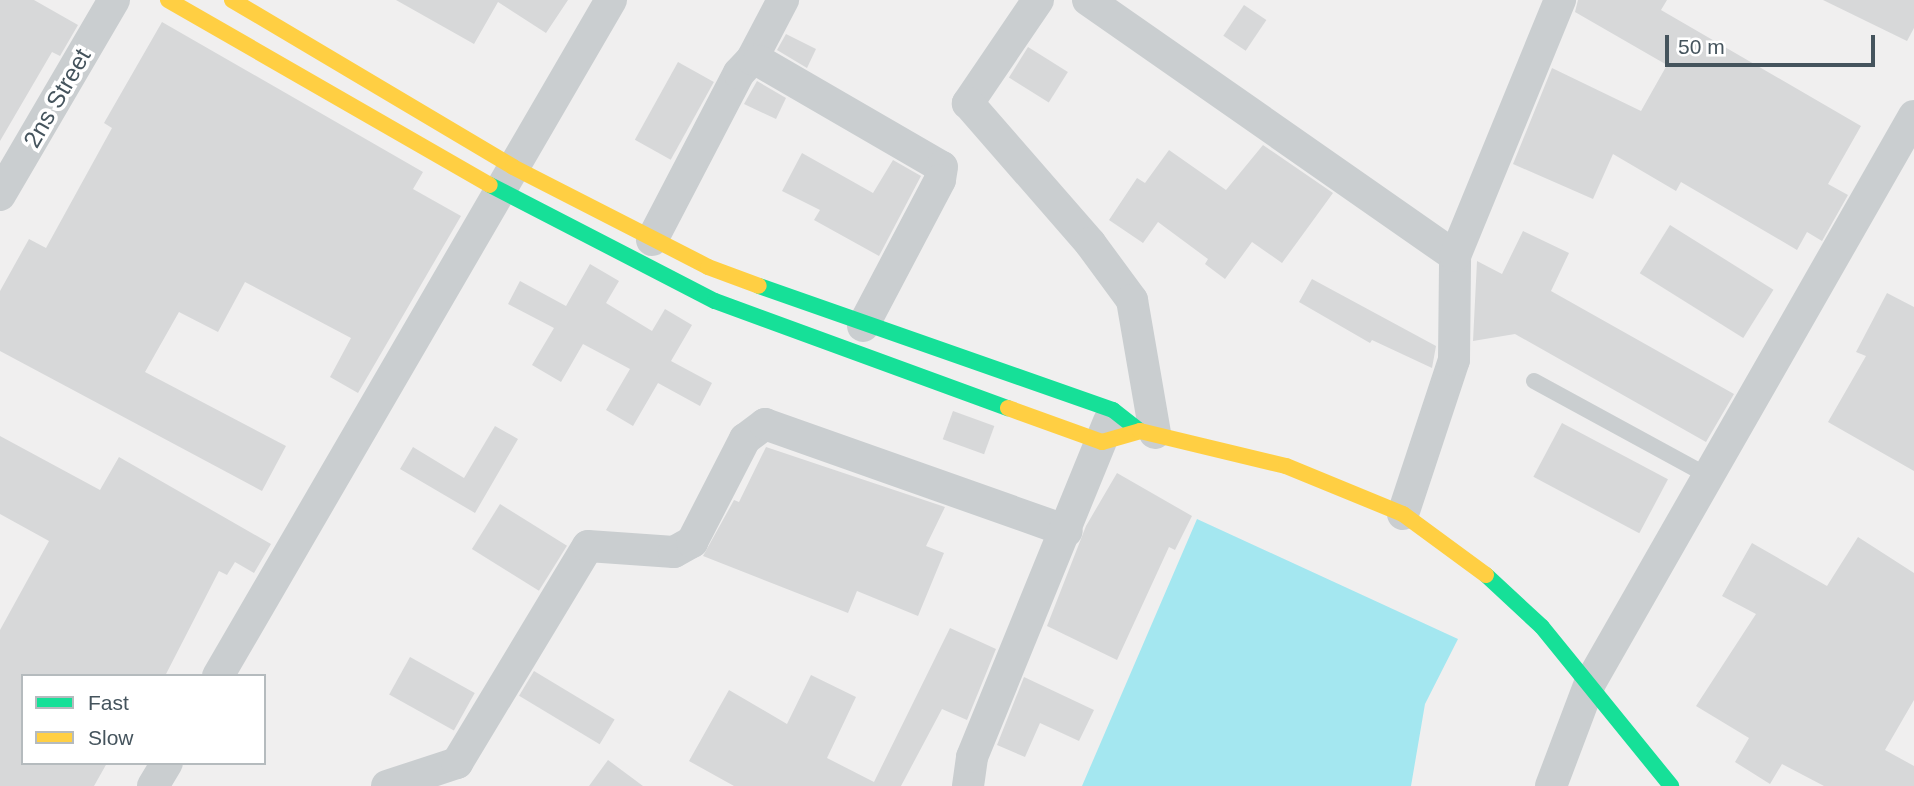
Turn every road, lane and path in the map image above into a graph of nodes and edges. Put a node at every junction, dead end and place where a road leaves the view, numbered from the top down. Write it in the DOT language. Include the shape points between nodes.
graph roads {
  1 [pos="114,0"];
  2 [pos="168,0"];
  3 [pos="232,0"];
  4 [pos="611,0"];
  5 [pos="783,0"];
  6 [pos="1038,0"];
  7 [pos="1088,0"];
  8 [pos="1560,0"];
  9 [pos="752,59"];
  10 [pos="1914,116"];
  11 [pos="506,179"];
  12 [pos="0,195"];
  13 [pos="652,240"];
  14 [pos="1455,256"];
  15 [pos="863,326"];
  16 [pos="1534,381"];
  17 [pos="1112,410"];
  18 [pos="1148,432"];
  19 [pos="1102,442"];
  20 [pos="1708,476"];
  21 [pos="1403,514"];
  22 [pos="1067,531"];
  23 [pos="219,674"];
  24 [pos="1590,683"];
  25 [pos="166,765"];
  26 [pos="153,786"];
  27 [pos="387,786"];
  28 [pos="968,786"];
  29 [pos="1551,786"];
  30 [pos="1671,786"];
  1 -- 12 [label="street, 2ns Street"];
  2 -- 11 [label="main road"];
  3 -- 11 [label="main road"];
  4 -- 11 [label="street"];
  5 -- 9 [label="street"];
  6 -- 18 [label="street" via="968,103 1090,243 1132,300"];
  7 -- 14 [label="street"];
  8 -- 14 [label="street"];
  9 -- 13 [label="street" via="739,73"];
  9 -- 15 [label="street" via="942,167 940,180"];
  10 -- 20 [label="street"];
  11 -- 13 [label="main road"];
  11 -- 19 [label="main road" via="715,301"];
  11 -- 23 [label="street"];
  13 -- 15 [label="main road" via="708,267"];
  14 -- 21 [label="street" via="1454,360"];
  15 -- 17 [label="main road"];
  16 -- 20 [label="lane"];
  17 -- 18 [label="main road"];
  17 -- 19 [label="street"];
  18 -- 19 [label="main road"];
  18 -- 21 [label="main road" via="1286,466"];
  19 -- 22 [label="street"];
  20 -- 24 [label="street"];
  21 -- 24 [label="main road" via="1476,566 1542,627"];
  22 -- 27 [label="street" via="765,424 745,439 692,542 674,552 588,546 457,763"];
  22 -- 28 [label="street" via="972,757"];
  24 -- 29 [label="street"];
  24 -- 30 [label="main road"];
  25 -- 26 [label="street"];
}
